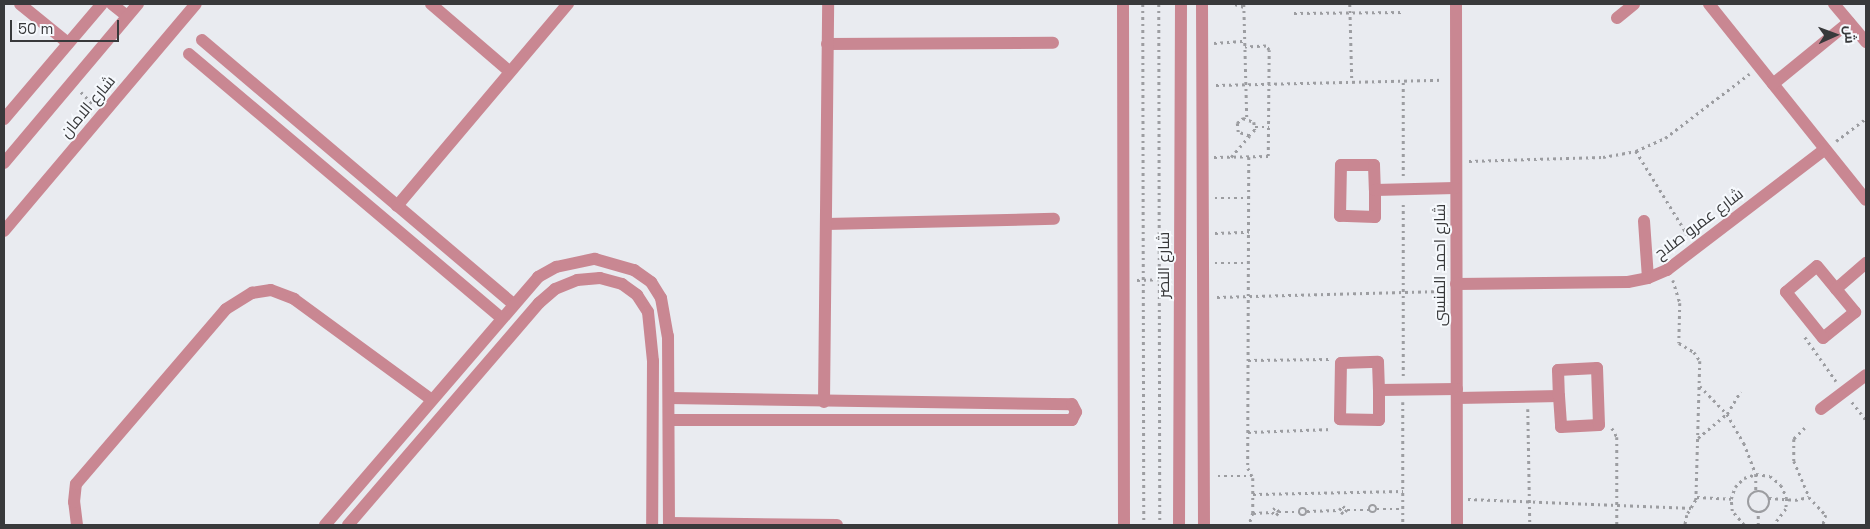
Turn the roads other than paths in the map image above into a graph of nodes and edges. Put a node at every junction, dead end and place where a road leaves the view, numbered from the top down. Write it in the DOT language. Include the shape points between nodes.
graph roads {
  1 [pos="20,4"];
  2 [pos="102,4"];
  3 [pos="112,4"];
  4 [pos="138,4"];
  5 [pos="196,4"];
  6 [pos="431,4"];
  7 [pos="568,4"];
  8 [pos="828,4"];
  9 [pos="1123,4"];
  10 [pos="1181,4"];
  11 [pos="1202,4"];
  12 [pos="1456,4"];
  13 [pos="1634,4"];
  14 [pos="1709,4"];
  15 [pos="1834,4"];
  16 [pos="127,16"];
  17 [pos="1617,18"];
  18 [pos="1849,22"];
  19 [pos="202,40"];
  20 [pos="1866,42"];
  21 [pos="68,43"];
  22 [pos="1053,43"];
  23 [pos="827,44"];
  24 [pos="189,54"];
  25 [pos="510,72"];
  26 [pos="1773,84"];
  27 [pos="4,119"];
  28 [pos="1825,149"];
  29 [pos="4,163"];
  30 [pos="1455,188"];
  31 [pos="1375,190"];
  32 [pos="1866,200"];
  33 [pos="397,206"];
  34 [pos="1054,219"];
  35 [pos="1644,221"];
  36 [pos="826,224"];
  37 [pos="4,231"];
  38 [pos="465,263"];
  39 [pos="1866,263"];
  40 [pos="453,277"];
  41 [pos="1648,278"];
  42 [pos="1456,287"];
  43 [pos="1836,289"];
  44 [pos="513,304"];
  45 [pos="501,318"];
  46 [pos="1203,327"];
  47 [pos="1180,329"];
  48 [pos="1866,375"];
  49 [pos="1379,390"];
  50 [pos="1457,393"];
  51 [pos="1558,396"];
  52 [pos="669,398"];
  53 [pos="432,400"];
  54 [pos="748,400"];
  55 [pos="824,402"];
  56 [pos="996,403"];
  57 [pos="1821,409"];
  58 [pos="670,420"];
  59 [pos="748,420"];
  60 [pos="996,420"];
  61 [pos="669,524"];
  62 [pos="77,525"];
  63 [pos="325,525"];
  64 [pos="348,525"];
  65 [pos="652,525"];
  66 [pos="838,525"];
  67 [pos="1124,525"];
  68 [pos="1179,525"];
  69 [pos="1204,525"];
  70 [pos="1457,525"];
  1 -- 21 [label="street"];
  2 -- 21 [label="street"];
  3 -- 16 [label="street"];
  4 -- 16 [label="street, شارع الامان"];
  5 -- 37 [label="street, شارع الامان"];
  6 -- 25 [label="street"];
  7 -- 25 [label="street"];
  8 -- 23 [label="street"];
  9 -- 67 [label="street"];
  10 -- 47 [label="street, شارع النصر"];
  11 -- 46 [label="street"];
  12 -- 30 [label="street, شارع احمد المنسى"];
  13 -- 17 [label="street"];
  14 -- 26 [label="street"];
  15 -- 18 [label="street"];
  16 -- 29 [label="street, شارع الامان"];
  18 -- 20 [label="street"];
  18 -- 26 [label="street"];
  19 -- 33 [label="street"];
  21 -- 27 [label="street"];
  22 -- 23 [label="street"];
  23 -- 36 [label="street"];
  24 -- 40 [label="street"];
  25 -- 33 [label="street"];
  26 -- 28 [label="street"];
  28 -- 32 [label="street"];
  28 -- 41 [label="street, شارع عمرو صلاح" via="1667,270"];
  30 -- 31 [label="street"];
  30 -- 42 [label="street, شارع احمد المنسى"];
  31 -- 31 [label="street" via="1374,165 1340,165 1340,216 1375,217"];
  33 -- 38 [label="street"];
  34 -- 36 [label="street"];
  35 -- 41 [label="street"];
  36 -- 55 [label="street"];
  38 -- 40 [label="street"];
  38 -- 44 [label="street"];
  39 -- 43 [label="street"];
  40 -- 45 [label="street"];
  41 -- 42 [label="street, شارع عمرو صلاح" via="1628,282"];
  42 -- 50 [label="street, شارع احمد المنسى"];
  43 -- 43 [label="street" via="1855,313 1823,338 1787,290 1817,266"];
  44 -- 45 [label="street"];
  44 -- 52 [label="street" via="538,278 575,260 609,261 634,270 651,282 661,298 668,336"];
  45 -- 53 [label="street"];
  46 -- 47 [label="street"];
  46 -- 69 [label="street"];
  47 -- 68 [label="street, شارع النصر"];
  48 -- 57 [label="street"];
  49 -- 49 [label="street" via="1378,362 1339,365 1341,420 1380,420"];
  49 -- 50 [label="street"];
  50 -- 51 [label="street"];
  50 -- 70 [label="street, شارع احمد المنسى"];
  51 -- 51 [label="street" via="1561,428 1600,424 1597,368 1558,370"];
  52 -- 54 [label="street"];
  52 -- 58 [label="street"];
  53 -- 62 [label="street" via="294,299 271,290 252,293 226,309 76,484"];
  53 -- 63 [label="street"];
  54 -- 55 [label="street"];
  54 -- 59 [label="street"];
  55 -- 56 [label="street"];
  56 -- 60 [label="street"];
  56 -- 60 [label="street" via="1072,404 1076,412 1072,420"];
  58 -- 59 [label="street"];
  58 -- 61 [label="street"];
  59 -- 60 [label="street"];
  61 -- 66 [label="street"];
  64 -- 65 [label="street" via="539,303 555,289 577,280 600,278 622,284 637,295 648,312 653,361"];
}
